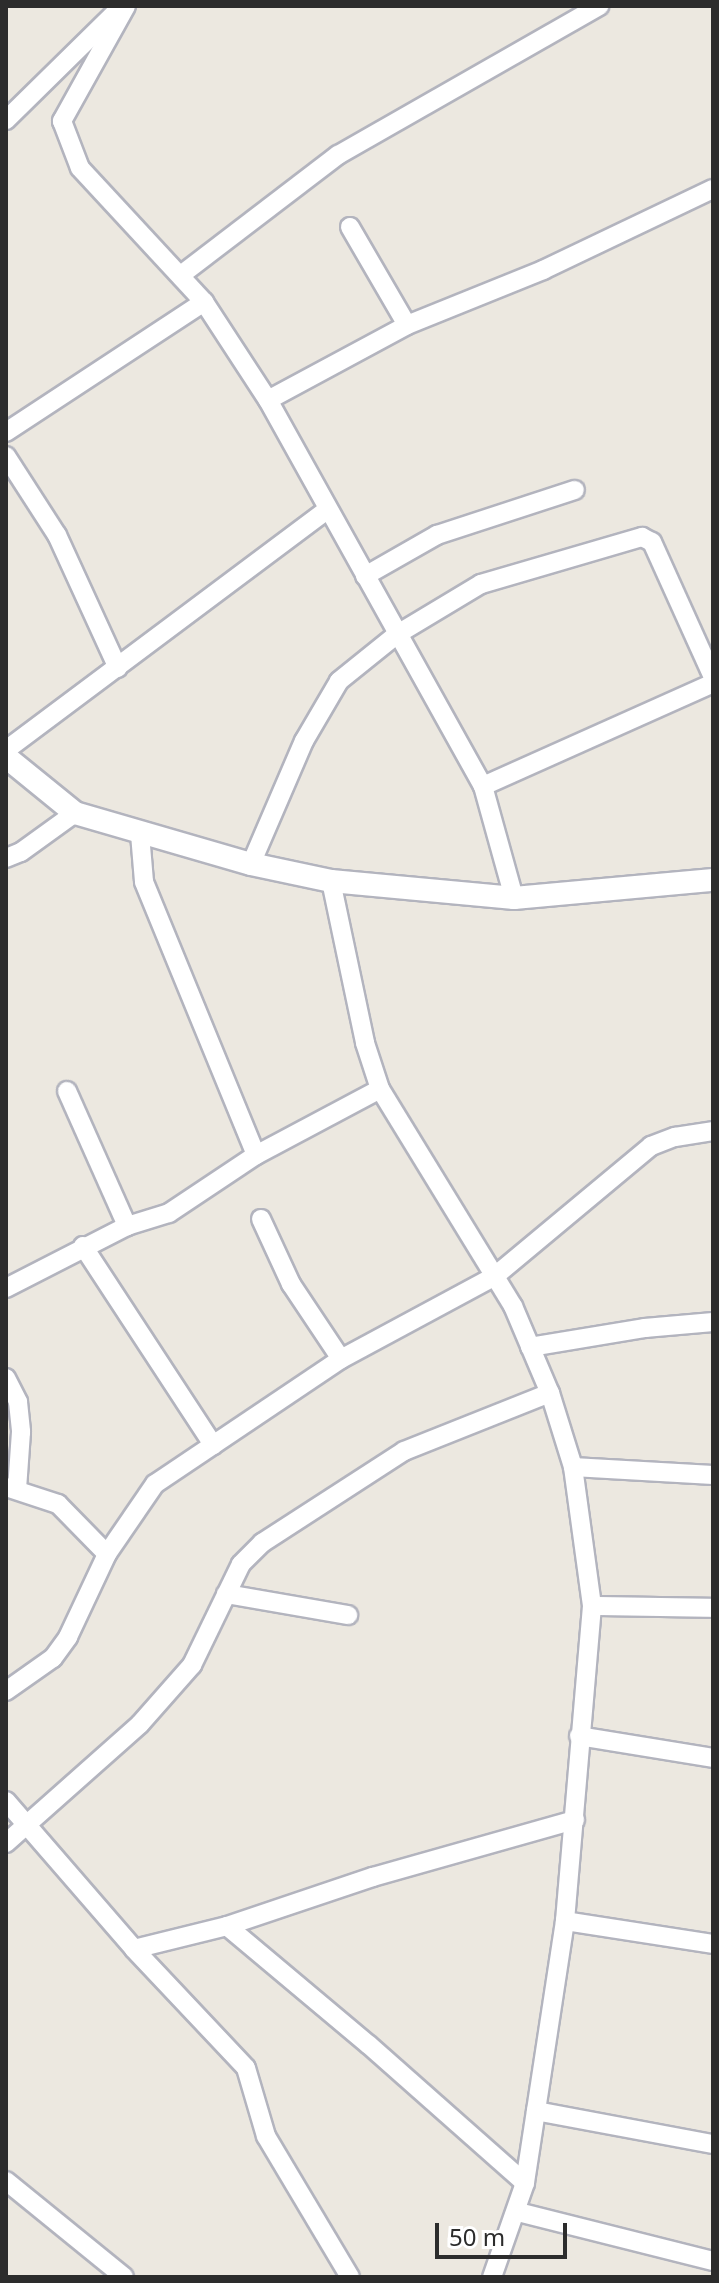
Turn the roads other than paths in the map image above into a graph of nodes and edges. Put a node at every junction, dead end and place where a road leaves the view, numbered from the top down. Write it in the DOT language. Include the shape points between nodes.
graph roads {
  1 [pos="124,6"];
  2 [pos="599,6"];
  3 [pos="6,120"];
  4 [pos="713,189"];
  5 [pos="350,227"];
  6 [pos="181,275"];
  7 [pos="204,302"];
  8 [pos="407,325"];
  9 [pos="268,400"];
  10 [pos="6,432"];
  11 [pos="6,456"];
  12 [pos="575,490"];
  13 [pos="326,511"];
  14 [pos="365,576"];
  15 [pos="396,635"];
  16 [pos="118,668"];
  17 [pos="713,680"];
  18 [pos="6,750"];
  19 [pos="6,757"];
  20 [pos="483,786"];
  21 [pos="75,813"];
  22 [pos="140,834"];
  23 [pos="6,858"];
  24 [pos="251,864"];
  25 [pos="713,880"];
  26 [pos="331,881"];
  27 [pos="514,898"];
  28 [pos="380,1089"];
  29 [pos="67,1091"];
  30 [pos="713,1131"];
  31 [pos="256,1155"];
  32 [pos="261,1219"];
  33 [pos="127,1226"];
  34 [pos="83,1246"];
  35 [pos="495,1276"];
  36 [pos="6,1288"];
  37 [pos="713,1322"];
  38 [pos="530,1347"];
  39 [pos="341,1359"];
  40 [pos="6,1378"];
  41 [pos="550,1393"];
  42 [pos="213,1445"];
  43 [pos="573,1467"];
  44 [pos="713,1475"];
  45 [pos="12,1488"];
  46 [pos="107,1554"];
  47 [pos="226,1594"];
  48 [pos="592,1606"];
  49 [pos="713,1608"];
  50 [pos="348,1615"];
  51 [pos="6,1691"];
  52 [pos="579,1736"];
  53 [pos="713,1758"];
  54 [pos="6,1801"];
  55 [pos="575,1820"];
  56 [pos="26,1828"];
  57 [pos="6,1843"];
  58 [pos="565,1921"];
  59 [pos="227,1926"];
  60 [pos="713,1944"];
  61 [pos="134,1949"];
  62 [pos="536,2111"];
  63 [pos="713,2144"];
  64 [pos="6,2181"];
  65 [pos="525,2183"];
  66 [pos="518,2212"];
  67 [pos="713,2261"];
  68 [pos="124,2277"];
  69 [pos="350,2277"];
  70 [pos="492,2277"];
  1 -- 3 [label="street"];
  1 -- 6 [label="street" via="62,121 80,168"];
  2 -- 6 [label="street" via="338,155"];
  4 -- 8 [label="street" via="543,270"];
  5 -- 8 [label="street"];
  6 -- 7 [label="street"];
  7 -- 9 [label="street"];
  7 -- 10 [label="street"];
  8 -- 9 [label="street"];
  9 -- 13 [label="street"];
  11 -- 16 [label="street" via="57,535"];
  12 -- 14 [label="street" via="437,535"];
  13 -- 14 [label="street"];
  13 -- 16 [label="street"];
  14 -- 15 [label="street"];
  15 -- 17 [label="street" via="481,584 642,537 652,542"];
  15 -- 20 [label="street"];
  15 -- 24 [label="street" via="339,681 304,741"];
  16 -- 18 [label="street"];
  17 -- 20 [label="street"];
  19 -- 21 [label="street"];
  20 -- 27 [label="street"];
  21 -- 22 [label="street"];
  21 -- 23 [label="street"];
  22 -- 24 [label="street"];
  22 -- 31 [label="street" via="144,882"];
  24 -- 26 [label="street"];
  25 -- 27 [label="street"];
  26 -- 27 [label="street"];
  26 -- 28 [label="street" via="365,1043"];
  28 -- 31 [label="street"];
  28 -- 35 [label="street"];
  29 -- 33 [label="street"];
  30 -- 35 [label="street" via="651,1146"];
  31 -- 33 [label="street" via="169,1213"];
  32 -- 39 [label="street" via="291,1284"];
  33 -- 34 [label="street"];
  34 -- 36 [label="street"];
  34 -- 42 [label="street"];
  35 -- 38 [label="street"];
  35 -- 39 [label="street"];
  37 -- 38 [label="street"];
  38 -- 41 [label="street"];
  39 -- 42 [label="street"];
  40 -- 45 [label="street" via="18,1402 21,1432"];
  41 -- 43 [label="street"];
  41 -- 47 [label="street" via="404,1451 262,1543 241,1564"];
  42 -- 46 [label="street" via="155,1484"];
  43 -- 44 [label="street"];
  43 -- 48 [label="street"];
  45 -- 46 [label="street" via="58,1504"];
  46 -- 51 [label="street" via="53,1658"];
  47 -- 50 [label="street"];
  47 -- 56 [label="street" via="192,1665 140,1724"];
  48 -- 49 [label="street"];
  48 -- 52 [label="street"];
  52 -- 53 [label="street"];
  52 -- 55 [label="street"];
  54 -- 56 [label="street"];
  55 -- 58 [label="street"];
  55 -- 59 [label="street" via="373,1877"];
  56 -- 57 [label="street"];
  56 -- 61 [label="street"];
  58 -- 60 [label="street"];
  58 -- 62 [label="street"];
  59 -- 61 [label="street"];
  59 -- 65 [label="street"];
  61 -- 69 [label="street" via="246,2068 266,2136"];
  62 -- 63 [label="street"];
  62 -- 65 [label="street"];
  64 -- 68 [label="street"];
  65 -- 66 [label="street"];
  66 -- 67 [label="street"];
  66 -- 70 [label="street"];
}
